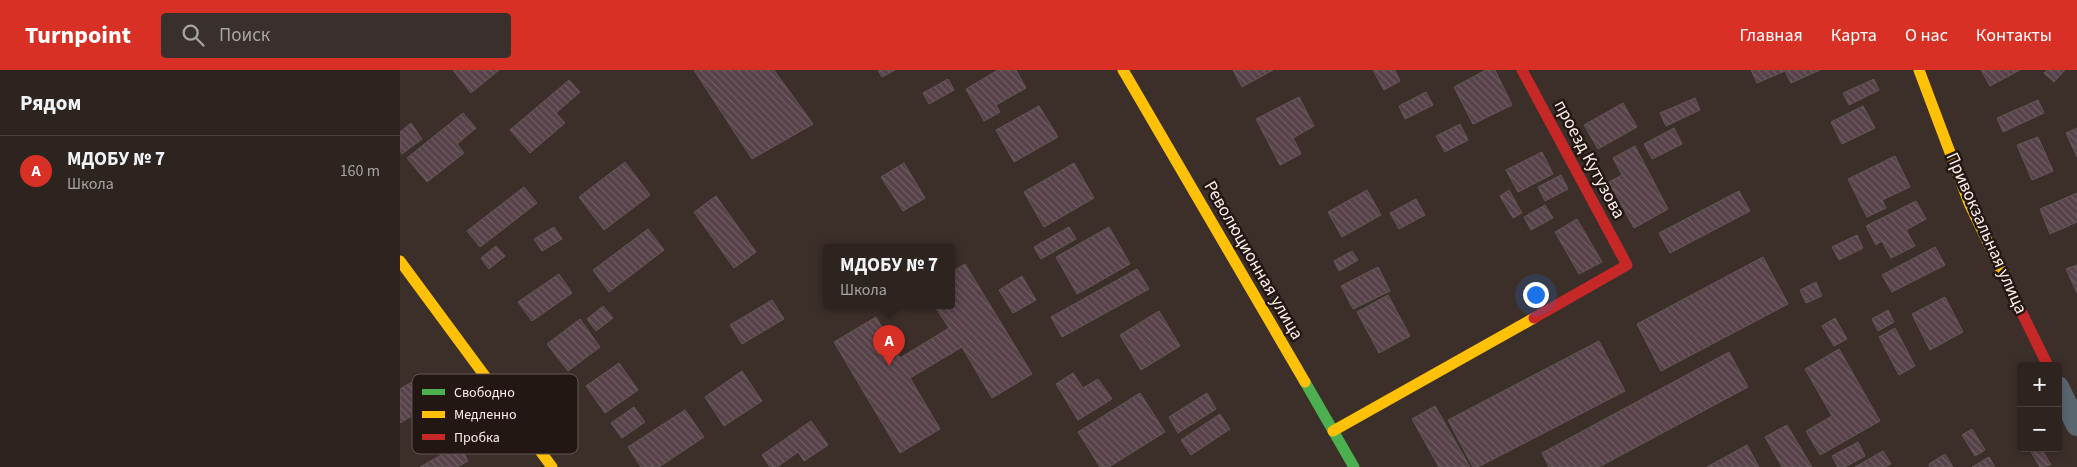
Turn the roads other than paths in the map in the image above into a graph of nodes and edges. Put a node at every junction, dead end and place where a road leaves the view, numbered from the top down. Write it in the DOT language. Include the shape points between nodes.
graph roads {
  1 [pos="1123,70"];
  2 [pos="1522,70"];
  3 [pos="1919,70"];
  4 [pos="400,261"];
  5 [pos="2046,362"];
  6 [pos="483,374"];
  7 [pos="2062,395"];
  8 [pos="2077,425"];
  9 [pos="1333,431"];
  10 [pos="542,454"];
  11 [pos="552,467"];
  12 [pos="1354,467"];
  1 -- 9 [label="street, Революционная улица"];
  2 -- 9 [label="street, проезд Кутузова" via="1627,265"];
  3 -- 5 [label="street, Привокзальная улица" via="1969,203"];
  4 -- 6 [label="street"];
  7 -- 8 [label="street"];
  9 -- 12 [label="street, Революционная улица"];
  10 -- 11 [label="street"];
}
